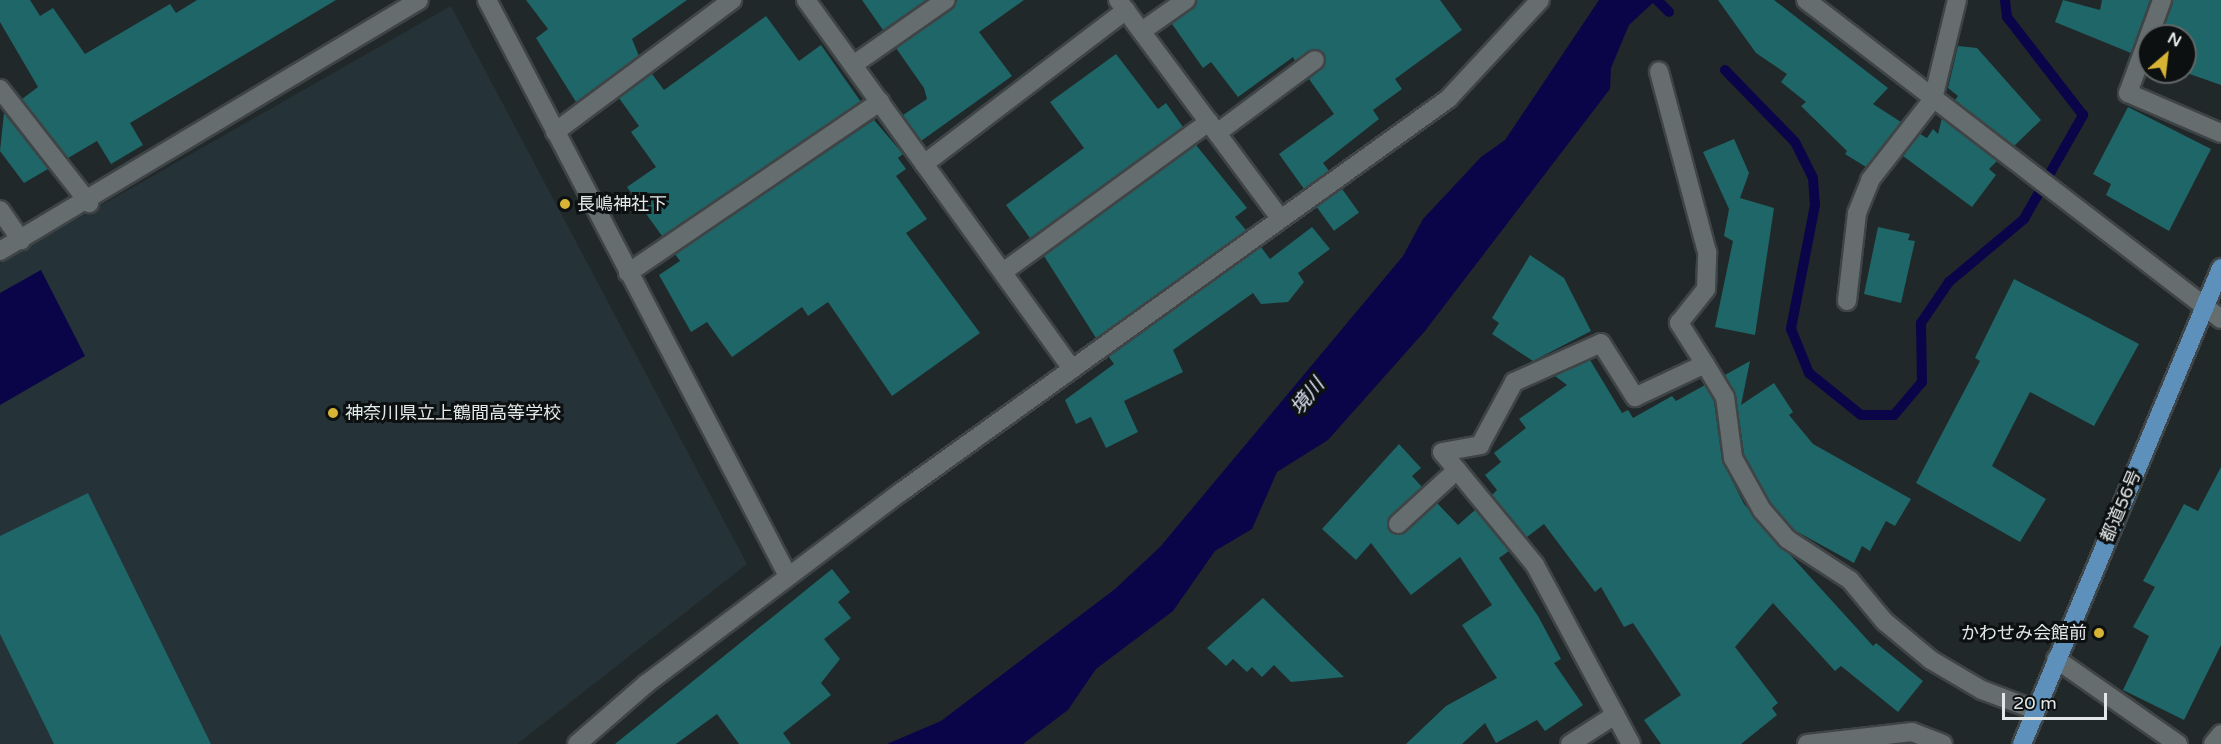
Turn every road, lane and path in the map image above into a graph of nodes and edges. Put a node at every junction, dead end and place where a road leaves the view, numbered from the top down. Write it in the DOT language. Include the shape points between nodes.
graph roads {
  1 [pos="419,0"];
  2 [pos="487,0"];
  3 [pos="732,0"];
  4 [pos="806,0"];
  5 [pos="946,0"];
  6 [pos="1186,0"];
  7 [pos="1540,0"];
  8 [pos="1806,0"];
  9 [pos="1957,0"];
  10 [pos="2162,0"];
  11 [pos="1122,5"];
  12 [pos="2153,24"];
  13 [pos="1142,31"];
  14 [pos="1315,60"];
  15 [pos="853,64"];
  16 [pos="2137,69"];
  17 [pos="1659,71"];
  18 [pos="0,89"];
  19 [pos="1933,99"];
  20 [pos="880,102"];
  21 [pos="1213,128"];
  22 [pos="555,132"];
  23 [pos="2221,133"];
  24 [pos="924,164"];
  25 [pos="88,203"];
  26 [pos="0,210"];
  27 [pos="1280,218"];
  28 [pos="21,240"];
  29 [pos="0,251"];
  30 [pos="2221,268"];
  31 [pos="1003,272"];
  32 [pos="628,273"];
  33 [pos="1847,301"];
  34 [pos="2204,309"];
  35 [pos="2221,319"];
  36 [pos="1705,364"];
  37 [pos="1071,368"];
  38 [pos="1457,470"];
  39 [pos="1398,524"];
  40 [pos="788,576"];
  41 [pos="2056,659"];
  42 [pos="2035,710"];
  43 [pos="1615,715"];
  44 [pos="2221,734"];
  45 [pos="577,744"];
  46 [pos="1570,744"];
  47 [pos="1631,744"];
  48 [pos="1807,744"];
  49 [pos="1943,744"];
  50 [pos="2022,744"];
  51 [pos="2178,744"];
  52 [pos="2214,744"];
  1 -- 25 [label="street"];
  2 -- 22 [label="street"];
  3 -- 22 [label="street"];
  4 -- 15 [label="street"];
  5 -- 15 [label="street"];
  6 -- 13 [label="street"];
  7 -- 27 [label="street" via="1448,99"];
  8 -- 19 [label="street"];
  9 -- 19 [label="street"];
  10 -- 12 [label="street"];
  11 -- 13 [label="street"];
  11 -- 24 [label="street"];
  13 -- 21 [label="street"];
  14 -- 21 [label="street"];
  15 -- 20 [label="street"];
  16 -- 23 [label="street" via="2128,93"];
  17 -- 36 [label="street" via="1707,252 1706,289 1679,323"];
  18 -- 25 [label="street"];
  19 -- 33 [label="street" via="1870,180 1857,213"];
  19 -- 34 [label="street"];
  20 -- 24 [label="street"];
  20 -- 32 [label="street"];
  21 -- 27 [label="street"];
  21 -- 31 [label="street"];
  22 -- 32 [label="street"];
  24 -- 31 [label="street"];
  25 -- 28 [label="street"];
  26 -- 28 [label="street"];
  27 -- 37 [label="street"];
  28 -- 29 [label="street"];
  30 -- 34 [label="main road, 都道56号"];
  31 -- 37 [label="street"];
  32 -- 40 [label="street"];
  34 -- 35 [label="street"];
  34 -- 41 [label="main road, 都道56号"];
  36 -- 38 [label="street" via="1635,398 1600,343 1514,382 1480,445 1442,452"];
  36 -- 42 [label="street" via="1725,397 1733,458 1762,510 1787,539 1850,580 1884,621 1930,660 1982,690"];
  37 -- 40 [label="street"];
  38 -- 39 [label="street"];
  38 -- 43 [label="street" via="1535,565"];
  40 -- 45 [label="street"];
  41 -- 42 [label="main road, 都道56号"];
  41 -- 51 [label="street"];
  42 -- 50 [label="main road, 都道56号"];
  43 -- 46 [label="street"];
  43 -- 47 [label="street"];
  44 -- 52 [label="street"];
  48 -- 49 [label="street" via="1912,732"];
}
